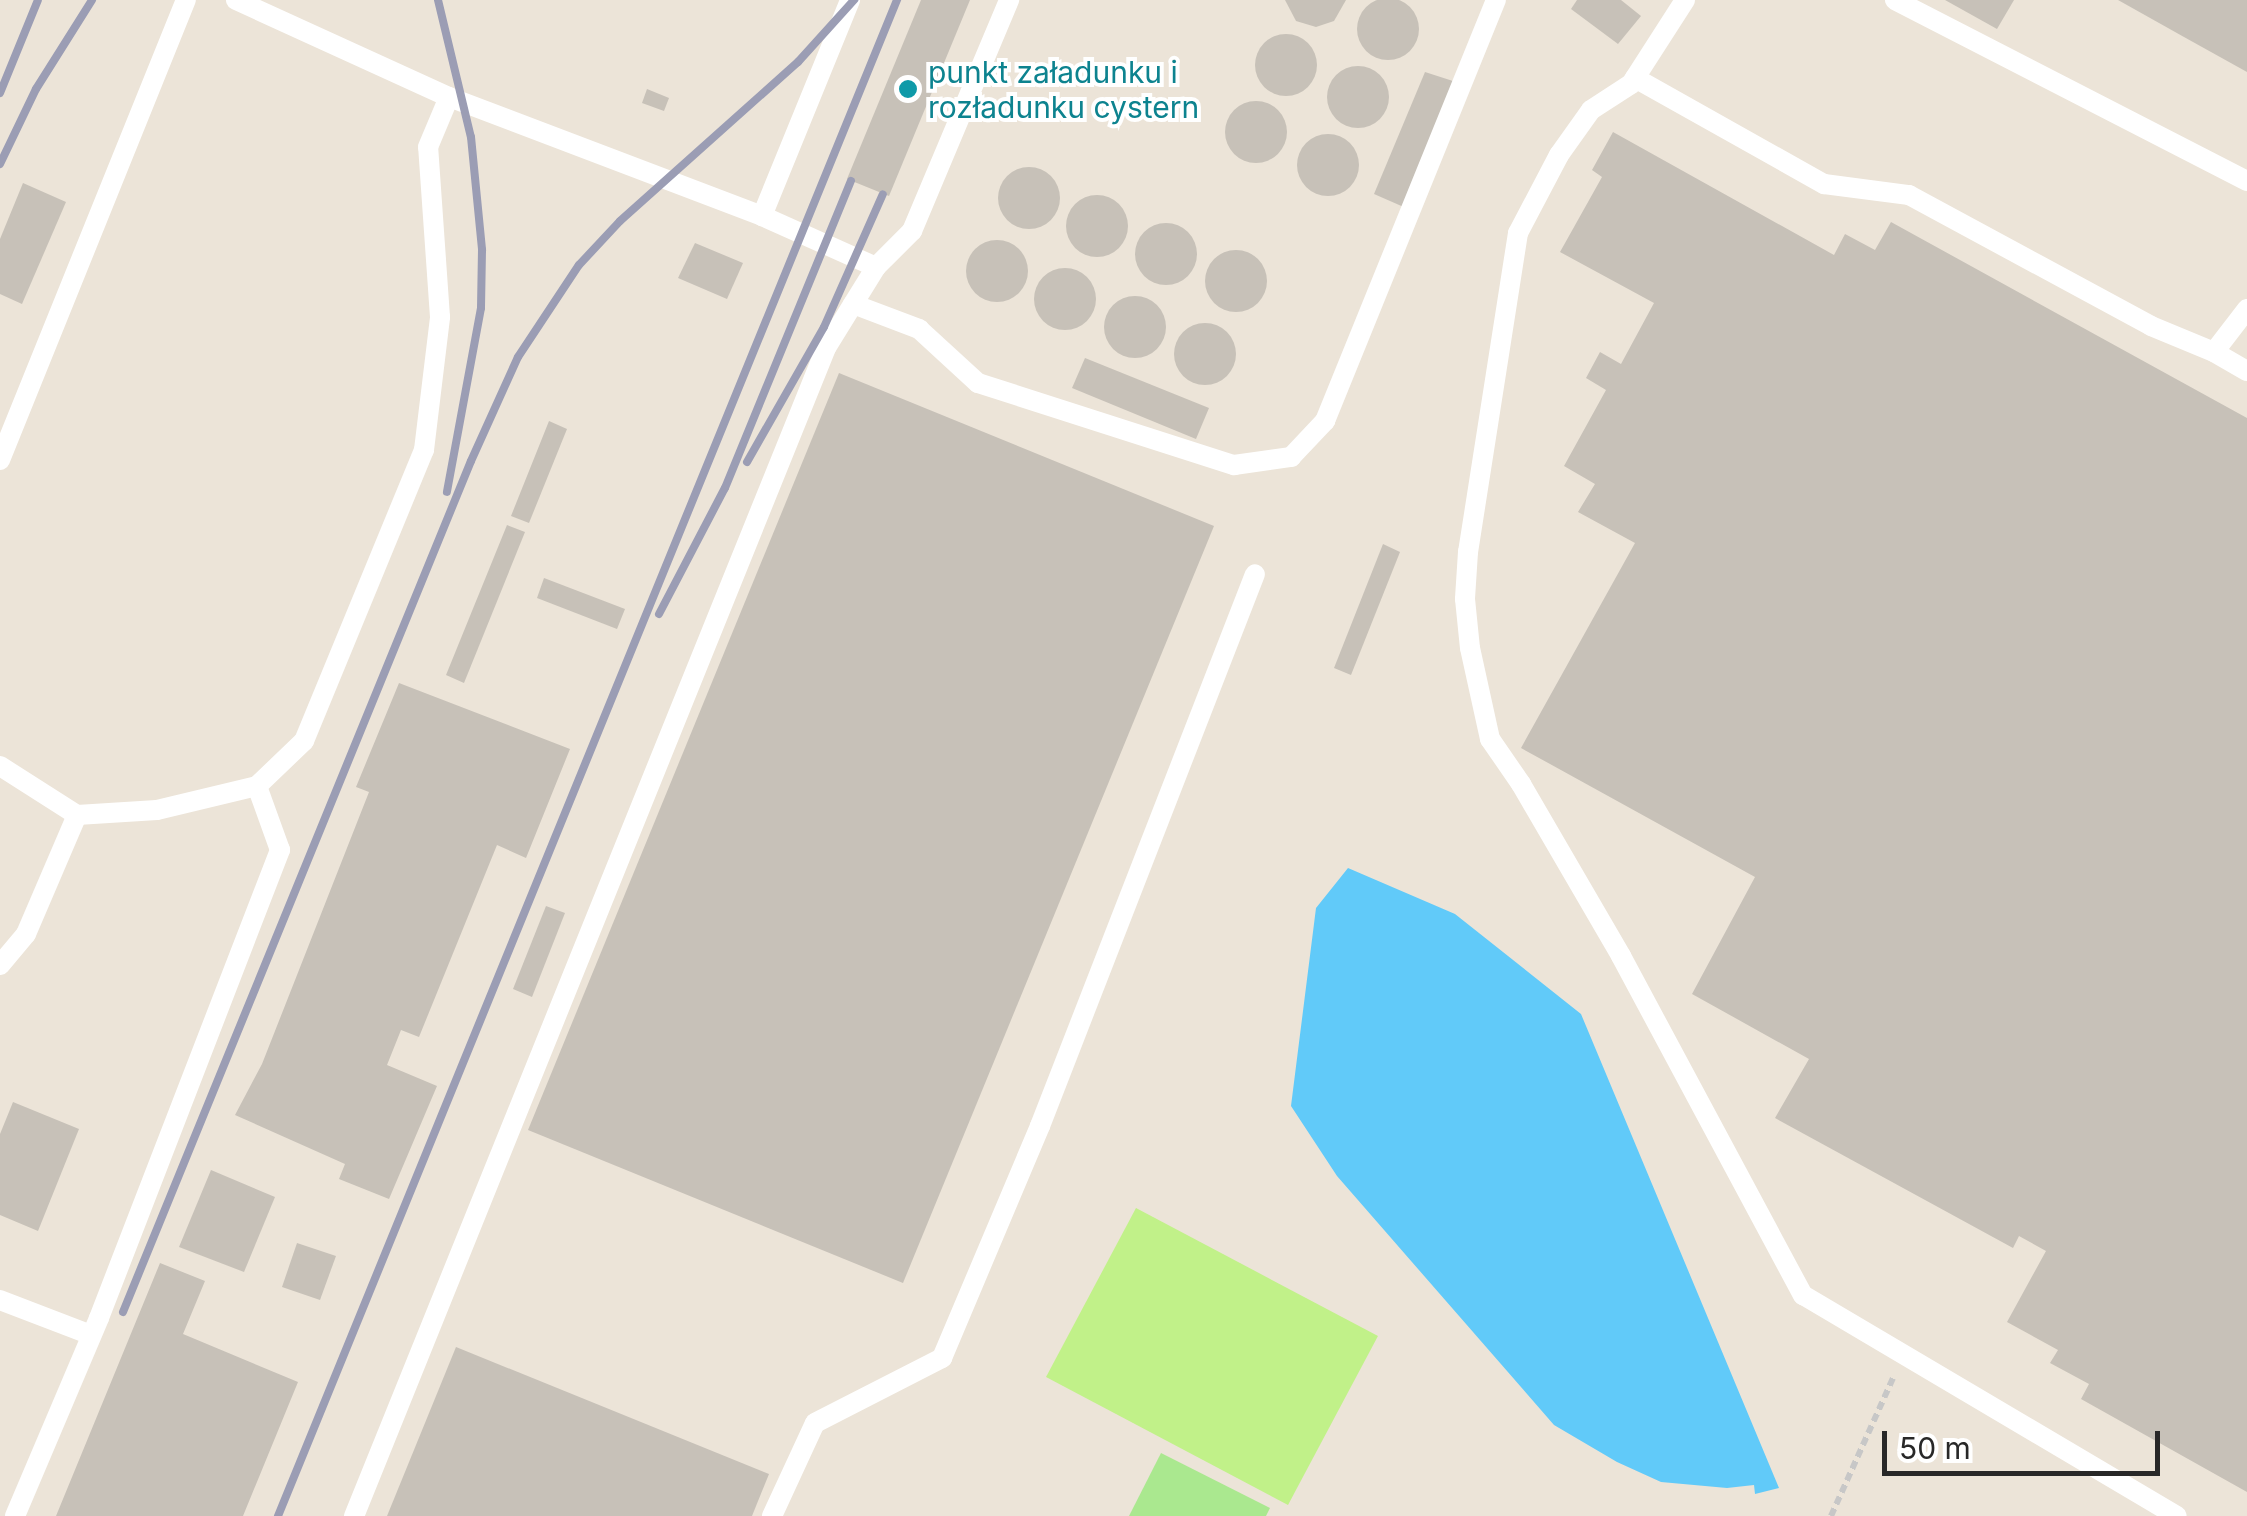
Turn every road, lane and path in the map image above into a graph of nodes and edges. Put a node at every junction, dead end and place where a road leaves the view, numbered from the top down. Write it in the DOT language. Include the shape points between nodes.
graph roads {
  1 [pos="186,0"];
  2 [pos="236,0"];
  3 [pos="850,0"];
  4 [pos="1009,0"];
  5 [pos="1496,0"];
  6 [pos="1685,0"];
  7 [pos="1895,0"];
  8 [pos="1634,78"];
  9 [pos="449,97"];
  10 [pos="2247,181"];
  11 [pos="762,216"];
  12 [pos="876,267"];
  13 [pos="853,304"];
  14 [pos="2247,309"];
  15 [pos="2214,352"];
  16 [pos="2247,371"];
  17 [pos="0,460"];
  18 [pos="1255,574"];
  19 [pos="0,766"];
  20 [pos="257,786"];
  21 [pos="76,815"];
  22 [pos="0,965"];
  23 [pos="0,1300"];
  24 [pos="91,1335"];
  25 [pos="1904,1354"];
  26 [pos="16,1516"];
  27 [pos="354,1516"];
  28 [pos="772,1516"];
  29 [pos="1830,1516"];
  30 [pos="2177,1516"];
  1 -- 17 [label="lane"];
  2 -- 9 [label="lane"];
  3 -- 11 [label="lane"];
  4 -- 12 [label="lane" via="912,231"];
  5 -- 13 [label="lane" via="1325,421 1291,457 1234,465 978,383 919,330"];
  6 -- 8 [label="lane"];
  7 -- 10 [label="lane"];
  8 -- 15 [label="lane" via="1824,184 1909,195 2152,326"];
  8 -- 25 [label="lane" via="1591,110 1518,233 1468,552 1470,648 1490,740 1621,956 1803,1295"];
  9 -- 11 [label="lane"];
  9 -- 20 [label="lane" via="428,147 440,317 424,450 304,741"];
  11 -- 12 [label="lane"];
  12 -- 13 [label="lane"];
  13 -- 27 [label="lane" via="826,348"];
  14 -- 15 [label="lane"];
  15 -- 16 [label="lane"];
  18 -- 28 [label="lane" via="942,1358 815,1423"];
  19 -- 21 [label="lane"];
  20 -- 21 [label="lane" via="158,810"];
  20 -- 24 [label="lane" via="280,850"];
  21 -- 22 [label="lane" via="26,934"];
  23 -- 24 [label="lane"];
  24 -- 26 [label="lane"];
  25 -- 29 [label="path"];
  25 -- 30 [label="lane"];
}
